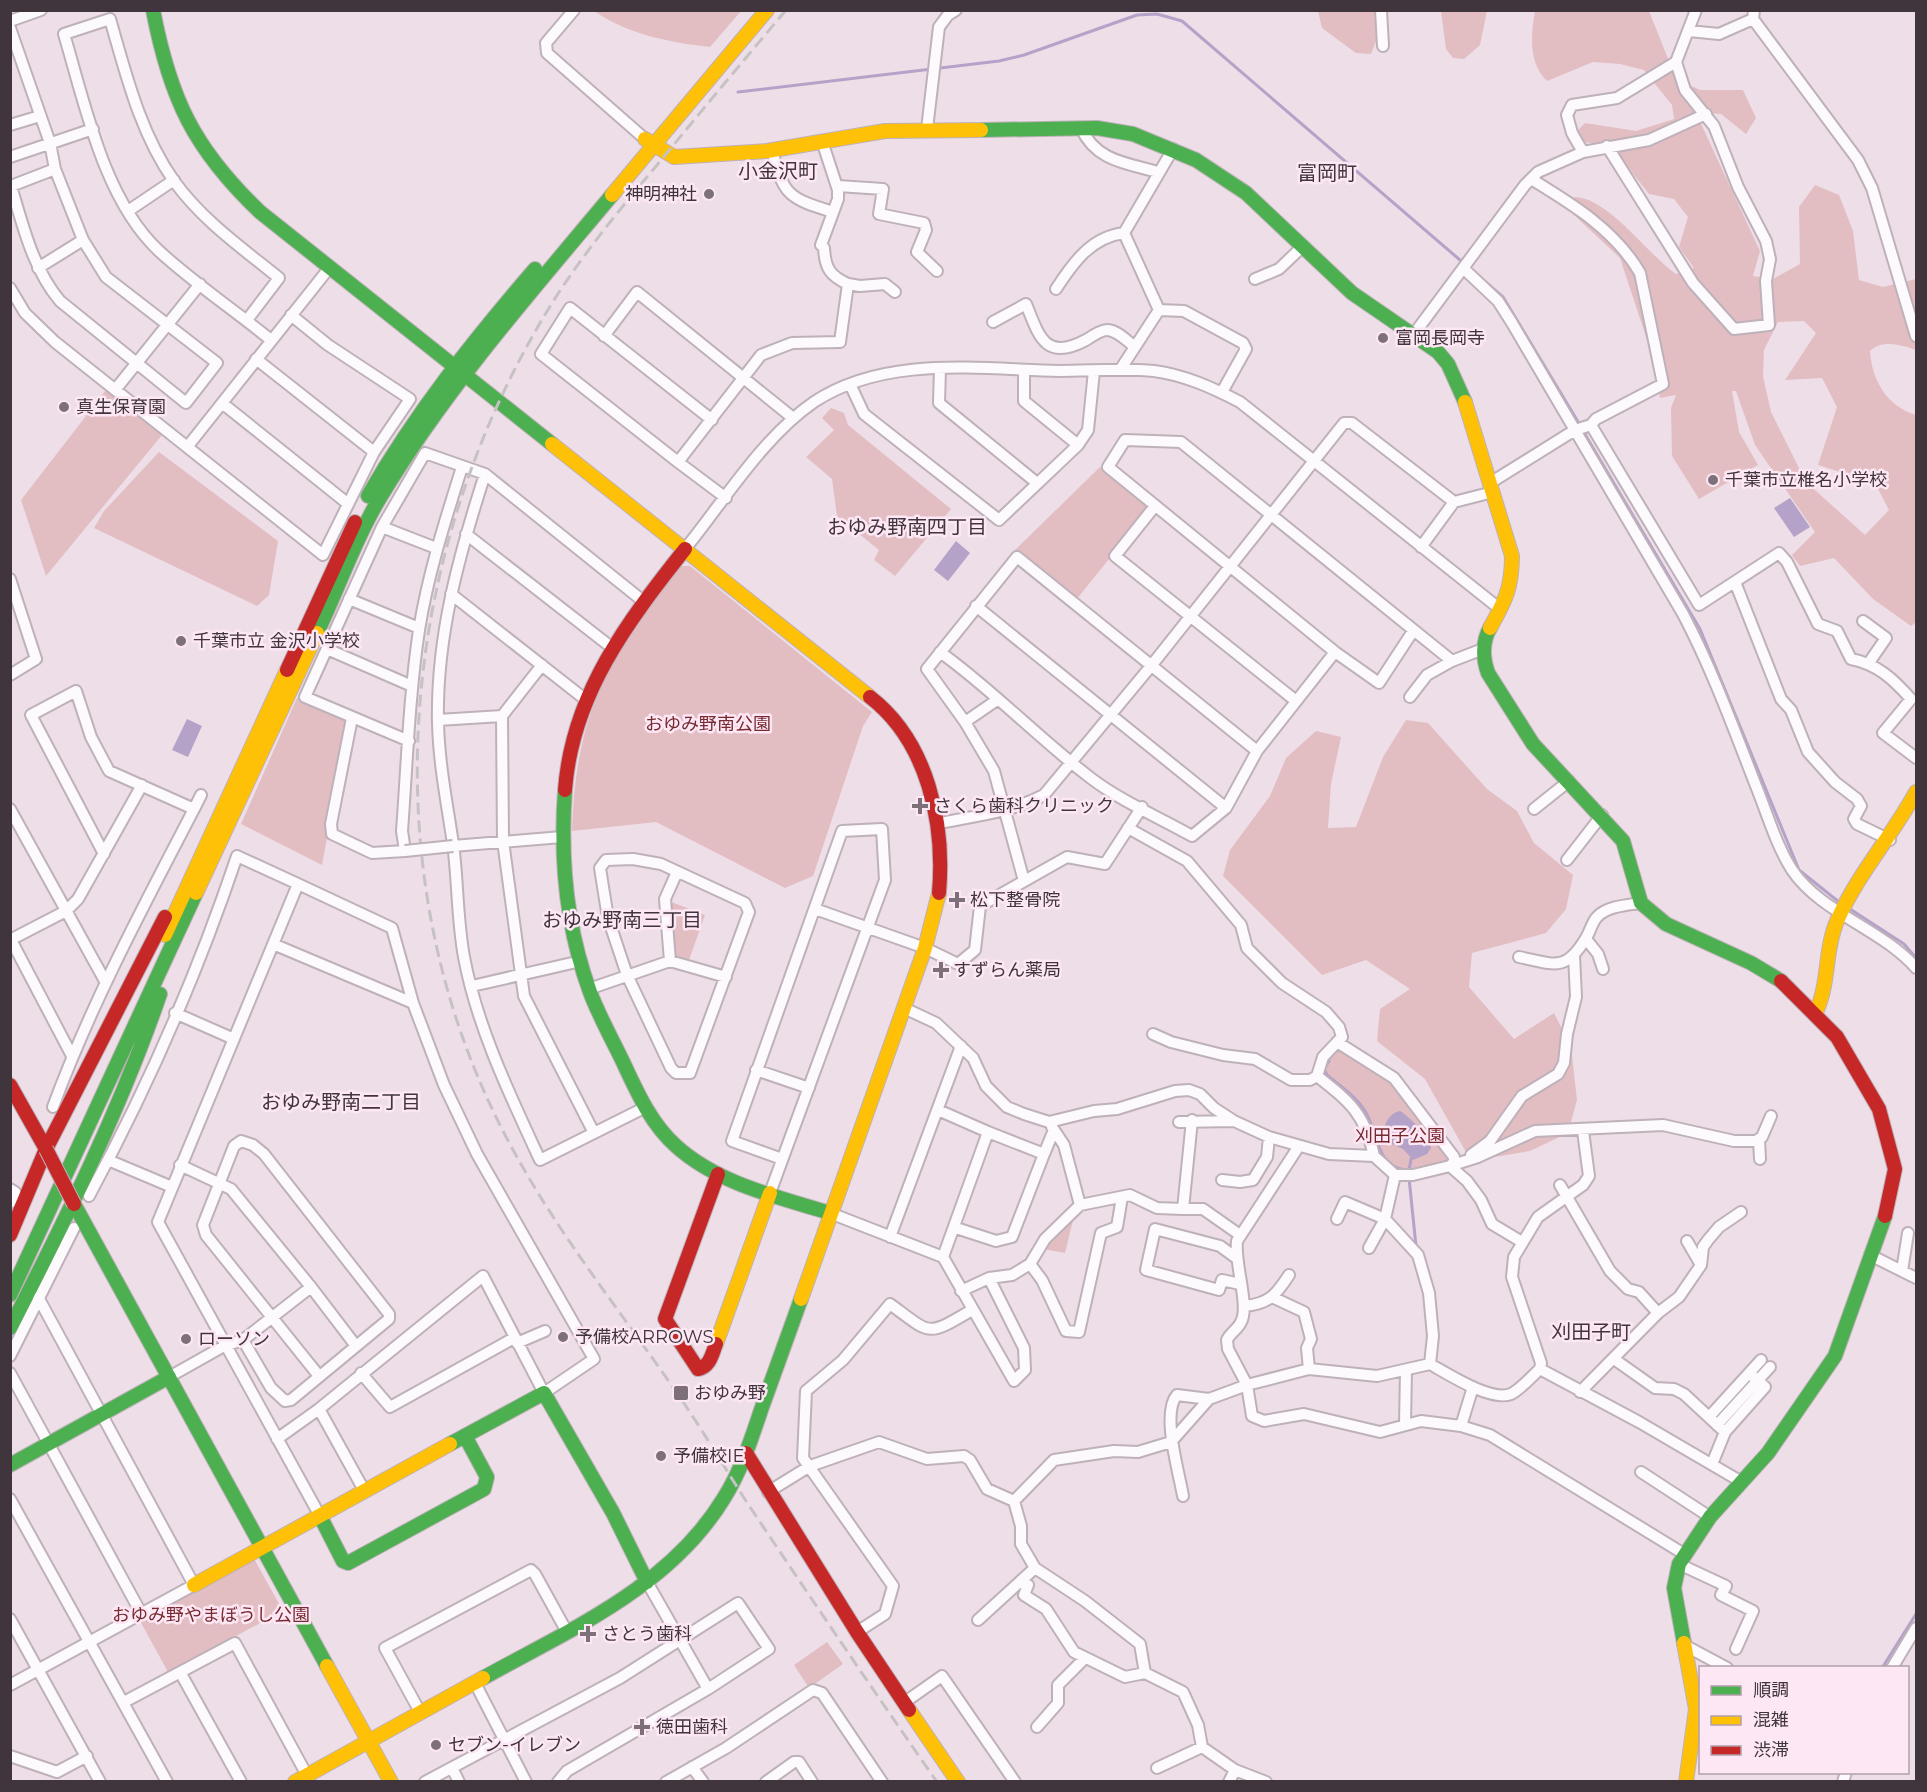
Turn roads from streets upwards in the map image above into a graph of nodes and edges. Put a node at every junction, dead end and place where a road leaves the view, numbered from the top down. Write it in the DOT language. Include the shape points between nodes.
graph roads {
  1 [pos="41,10"];
  2 [pos="153,10"];
  3 [pos="574,10"];
  4 [pos="753,10"];
  5 [pos="767,10"];
  6 [pos="956,10"];
  7 [pos="1381,10"];
  8 [pos="1696,10"];
  9 [pos="1754,15"];
  10 [pos="10,21"];
  11 [pos="10,28"];
  12 [pos="1689,30"];
  13 [pos="1383,46"];
  14 [pos="14,50"];
  15 [pos="1676,62"];
  16 [pos="1706,114"];
  17 [pos="40,116"];
  18 [pos="10,125"];
  19 [pos="1081,128"];
  20 [pos="93,129"];
  21 [pos="927,129"];
  22 [pos="822,141"];
  23 [pos="649,142"];
  24 [pos="50,143"];
  25 [pos="1607,146"];
  26 [pos="1173,149"];
  27 [pos="772,150"];
  28 [pos="1583,152"];
  29 [pos="10,157"];
  30 [pos="55,169"];
  31 [pos="1158,172"];
  32 [pos="1531,179"];
  33 [pos="174,180"];
  34 [pos="838,186"];
  35 [pos="128,211"];
  36 [pos="833,212"];
  37 [pos="1124,233"];
  38 [pos="83,240"];
  39 [pos="1304,246"];
  40 [pos="330,267"];
  41 [pos="38,268"];
  42 [pos="1463,268"];
  43 [pos="937,271"];
  44 [pos="1255,279"];
  45 [pos="200,284"];
  46 [pos="848,284"];
  47 [pos="10,288"];
  48 [pos="1056,289"];
  49 [pos="895,292"];
  50 [pos="1159,310"];
  51 [pos="291,315"];
  52 [pos="247,320"];
  53 [pos="993,322"];
  54 [pos="167,325"];
  55 [pos="1414,334"];
  56 [pos="604,336"];
  57 [pos="1917,336"];
  58 [pos="271,340"];
  59 [pos="1135,347"];
  60 [pos="256,359"];
  61 [pos="136,363"];
  62 [pos="940,368"];
  63 [pos="459,369"];
  64 [pos="1024,370"];
  65 [pos="1120,370"];
  66 [pos="1094,371"];
  67 [pos="744,379"];
  68 [pos="850,384"];
  69 [pos="115,390"];
  70 [pos="1222,392"];
  71 [pos="222,403"];
  72 [pos="793,418"];
  73 [pos="712,420"];
  74 [pos="1591,425"];
  75 [pos="1575,430"];
  76 [pos="1078,445"];
  77 [pos="188,446"];
  78 [pos="374,452"];
  79 [pos="1316,461"];
  80 [pos="678,462"];
  81 [pos="462,467"];
  82 [pos="485,474"];
  83 [pos="1037,483"];
  84 [pos="1492,487"];
  85 [pos="726,498"];
  86 [pos="1454,502"];
  87 [pos="347,503"];
  88 [pos="1155,506"];
  89 [pos="1270,515"];
  90 [pos="382,527"];
  91 [pos="466,534"];
  92 [pos="1421,547"];
  93 [pos="436,548"];
  94 [pos="686,549"];
  95 [pos="1229,566"];
  96 [pos="10,579"];
  97 [pos="1735,582"];
  98 [pos="451,594"];
  99 [pos="349,598"];
  100 [pos="643,601"];
  101 [pos="976,606"];
  102 [pos="1500,609"];
  103 [pos="1190,616"];
  104 [pos="1863,621"];
  105 [pos="419,628"];
  106 [pos="1413,631"];
  107 [pos="611,647"];
  108 [pos="327,649"];
  109 [pos="1484,649"];
  110 [pos="940,652"];
  111 [pos="1335,652"];
  112 [pos="1452,661"];
  113 [pos="1868,664"];
  114 [pos="542,665"];
  115 [pos="1152,666"];
  116 [pos="10,675"];
  117 [pos="412,686"];
  118 [pos="1410,698"];
  119 [pos="586,700"];
  120 [pos="997,700"];
  121 [pos="1914,700"];
  122 [pos="1296,701"];
  123 [pos="1111,715"];
  124 [pos="502,716"];
  125 [pos="352,718"];
  126 [pos="438,720"];
  127 [pos="965,722"];
  128 [pos="409,741"];
  129 [pos="1257,751"];
  130 [pos="1917,758"];
  131 [pos="1073,763"];
  132 [pos="1569,781"];
  133 [pos="142,785"];
  134 [pos="1917,792"];
  135 [pos="201,795"];
  136 [pos="1142,807"];
  137 [pos="1226,808"];
  138 [pos="194,809"];
  139 [pos="1534,809"];
  140 [pos="10,810"];
  141 [pos="1006,810"];
  142 [pos="1602,815"];
  143 [pos="940,823"];
  144 [pos="1128,828"];
  145 [pos="562,837"];
  146 [pos="1890,840"];
  147 [pos="503,841"];
  148 [pos="453,846"];
  149 [pos="405,851"];
  150 [pos="104,854"];
  151 [pos="1567,860"];
  152 [pos="677,872"];
  153 [pos="198,878"];
  154 [pos="1024,881"];
  155 [pos="298,884"];
  156 [pos="1641,903"];
  157 [pos="1845,908"];
  158 [pos="815,909"];
  159 [pos="66,911"];
  160 [pos="868,927"];
  161 [pos="1586,939"];
  162 [pos="11,940"];
  163 [pos="273,944"];
  164 [pos="926,948"];
  165 [pos="1574,954"];
  166 [pos="1519,957"];
  167 [pos="581,961"];
  168 [pos="670,961"];
  169 [pos="1917,968"];
  170 [pos="1603,969"];
  171 [pos="627,975"];
  172 [pos="521,977"];
  173 [pos="726,977"];
  174 [pos="105,981"];
  175 [pos="472,986"];
  176 [pos="589,989"];
  177 [pos="412,1003"];
  178 [pos="904,1008"];
  179 [pos="175,1013"];
  180 [pos="1815,1014"];
  181 [pos="1153,1034"];
  182 [pos="234,1039"];
  183 [pos="1337,1042"];
  184 [pos="961,1046"];
  185 [pos="72,1056"];
  186 [pos="756,1070"];
  187 [pos="1317,1076"];
  188 [pos="10,1085"];
  189 [pos="809,1088"];
  190 [pos="53,1107"];
  191 [pos="646,1107"];
  192 [pos="938,1110"];
  193 [pos="1771,1116"];
  194 [pos="1192,1120"];
  195 [pos="1234,1120"];
  196 [pos="1179,1122"];
  197 [pos="1051,1126"];
  198 [pos="1583,1131"];
  199 [pos="988,1132"];
  200 [pos="594,1133"];
  201 [pos="1269,1137"];
  202 [pos="1759,1139"];
  203 [pos="1299,1146"];
  204 [pos="46,1149"];
  205 [pos="1044,1154"];
  206 [pos="1374,1156"];
  207 [pos="782,1159"];
  208 [pos="1760,1159"];
  209 [pos="108,1160"];
  210 [pos="1452,1164"];
  211 [pos="180,1165"];
  212 [pos="1261,1168"];
  213 [pos="718,1174"];
  214 [pos="1395,1175"];
  215 [pos="1278,1179"];
  216 [pos="1222,1180"];
  217 [pos="220,1184"];
  218 [pos="1560,1185"];
  219 [pos="172,1187"];
  220 [pos="10,1189"];
  221 [pos="770,1193"];
  222 [pos="88,1196"];
  223 [pos="1122,1197"];
  224 [pos="1568,1197"];
  225 [pos="10,1203"];
  226 [pos="74,1204"];
  227 [pos="1080,1205"];
  228 [pos="1183,1209"];
  229 [pos="1741,1212"];
  230 [pos="830,1214"];
  231 [pos="1337,1219"];
  232 [pos="1385,1219"];
  233 [pos="74,1228"];
  234 [pos="956,1228"];
  235 [pos="1908,1233"];
  236 [pos="10,1234"];
  237 [pos="1240,1235"];
  238 [pos="890,1237"];
  239 [pos="1687,1241"];
  240 [pos="1522,1242"];
  241 [pos="1369,1248"];
  242 [pos="1870,1255"];
  243 [pos="943,1257"];
  244 [pos="1235,1257"];
  245 [pos="1030,1264"];
  246 [pos="1701,1265"];
  247 [pos="10,1271"];
  248 [pos="1902,1271"];
  249 [pos="1289,1275"];
  250 [pos="989,1278"];
  251 [pos="1917,1278"];
  252 [pos="1240,1284"];
  253 [pos="311,1287"];
  254 [pos="961,1291"];
  255 [pos="10,1295"];
  256 [pos="38,1297"];
  257 [pos="1274,1298"];
  258 [pos="1244,1306"];
  259 [pos="972,1310"];
  260 [pos="1658,1312"];
  261 [pos="274,1318"];
  262 [pos="10,1328"];
  263 [pos="545,1331"];
  264 [pos="243,1340"];
  265 [pos="515,1341"];
  266 [pos="224,1346"];
  267 [pos="356,1346"];
  268 [pos="10,1356"];
  269 [pos="1614,1359"];
  270 [pos="1765,1363"];
  271 [pos="1430,1364"];
  272 [pos="1309,1369"];
  273 [pos="1406,1370"];
  274 [pos="1540,1370"];
  275 [pos="361,1372"];
  276 [pos="10,1373"];
  277 [pos="319,1376"];
  278 [pos="170,1377"];
  279 [pos="1754,1377"];
  280 [pos="1247,1385"];
  281 [pos="1473,1387"];
  282 [pos="1581,1392"];
  283 [pos="544,1393"];
  284 [pos="1209,1399"];
  285 [pos="319,1409"];
  286 [pos="101,1415"];
  287 [pos="1405,1425"];
  288 [pos="1461,1425"];
  289 [pos="1717,1425"];
  290 [pos="465,1436"];
  291 [pos="1173,1438"];
  292 [pos="277,1439"];
  293 [pos="50,1443"];
  294 [pos="746,1453"];
  295 [pos="1712,1464"];
  296 [pos="10,1465"];
  297 [pos="810,1466"];
  298 [pos="1641,1473"];
  299 [pos="1740,1481"];
  300 [pos="365,1492"];
  301 [pos="768,1492"];
  302 [pos="1183,1496"];
  303 [pos="10,1499"];
  304 [pos="1014,1501"];
  305 [pos="320,1516"];
  306 [pos="1710,1516"];
  307 [pos="263,1548"];
  308 [pos="1682,1559"];
  309 [pos="1035,1568"];
  310 [pos="647,1582"];
  311 [pos="1022,1582"];
  312 [pos="194,1585"];
  313 [pos="141,1613"];
  314 [pos="10,1619"];
  315 [pos="978,1620"];
  316 [pos="1917,1628"];
  317 [pos="567,1632"];
  318 [pos="857,1632"];
  319 [pos="682,1640"];
  320 [pos="90,1642"];
  321 [pos="1684,1645"];
  322 [pos="1736,1649"];
  323 [pos="1085,1658"];
  324 [pos="1723,1666"];
  325 [pos="1893,1666"];
  326 [pos="40,1671"];
  327 [pos="180,1672"];
  328 [pos="1145,1673"];
  329 [pos="475,1683"];
  330 [pos="10,1685"];
  331 [pos="708,1689"];
  332 [pos="124,1702"];
  333 [pos="905,1702"];
  334 [pos="420,1712"];
  335 [pos="1037,1726"];
  336 [pos="368,1740"];
  337 [pos="503,1740"];
  338 [pos="1202,1747"];
  339 [pos="10,1756"];
  340 [pos="87,1756"];
  341 [pos="692,1767"];
  342 [pos="452,1768"];
  343 [pos="1156,1768"];
  344 [pos="1235,1770"];
  345 [pos="304,1779"];
  346 [pos="100,1782"];
  347 [pos="167,1782"];
  348 [pos="241,1782"];
  349 [pos="391,1782"];
  350 [pos="425,1782"];
  351 [pos="459,1782"];
  352 [pos="526,1782"];
  353 [pos="558,1782"];
  354 [pos="666,1782"];
  355 [pos="703,1782"];
  356 [pos="766,1782"];
  357 [pos="812,1782"];
  358 [pos="882,1782"];
  359 [pos="958,1782"];
  360 [pos="1016,1782"];
  361 [pos="1230,1782"];
  362 [pos="1266,1782"];
  363 [pos="1686,1782"];
  1 -- 10 [label="street"];
  2 -- 40 [label="street" via="168,81 184,119 209,159 247,200"];
  3 -- 23 [label="street" via="546,43 547,53"];
  4 -- 23 [label="street"];
  5 -- 23 [label="street"];
  6 -- 21 [label="street" via="939,27"];
  7 -- 13 [label="street"];
  8 -- 12 [label="street"];
  9 -- 12 [label="street" via="1719,34"];
  9 -- 57 [label="street" via="1858,160 1872,188"];
  11 -- 14 [label="street"];
  12 -- 15 [label="street"];
  14 -- 17 [label="street"];
  15 -- 16 [label="street" via="1685,90"];
  15 -- 28 [label="street" via="1617,98 1572,105 1567,115"];
  16 -- 25 [label="street" via="1649,140"];
  16 -- 25 [label="street" via="1766,241 1770,259 1766,281 1769,324 1734,329 1693,283"];
  17 -- 18 [label="street"];
  17 -- 24 [label="street"];
  19 -- 21 [label="street"];
  19 -- 26 [label="street" via="1133,134"];
  19 -- 31 [label="street" via="1089,144 1100,153"];
  20 -- 24 [label="street"];
  20 -- 33 [label="street" via="64,34 110,19 142,120"];
  20 -- 35 [label="street"];
  21 -- 22 [label="street" via="860,133"];
  22 -- 27 [label="street"];
  22 -- 34 [label="street"];
  23 -- 27 [label="street" via="674,157"];
  23 -- 63 [label="street"];
  24 -- 29 [label="street"];
  24 -- 30 [label="street"];
  25 -- 28 [label="street"];
  26 -- 31 [label="street"];
  26 -- 39 [label="street" via="1246,193"];
  27 -- 36 [label="street" via="780,181 795,200"];
  28 -- 32 [label="street"];
  30 -- 38 [label="street"];
  30 -- 41 [label="street" via="11,186"];
  31 -- 37 [label="street"];
  32 -- 42 [label="street"];
  32 -- 74 [label="street" via="1607,231 1640,273 1663,384 1596,418"];
  33 -- 35 [label="street"];
  33 -- 52 [label="street" via="212,223 279,278"];
  34 -- 36 [label="street"];
  34 -- 43 [label="street" via="883,189 879,214 924,223 926,230 917,252"];
  35 -- 45 [label="street" via="158,250"];
  36 -- 46 [label="street" via="822,245 825,264 838,280"];
  37 -- 48 [label="street" via="1110,235 1079,254"];
  37 -- 50 [label="street"];
  38 -- 41 [label="street"];
  38 -- 54 [label="street" via="106,277"];
  39 -- 44 [label="street" via="1280,269"];
  39 -- 55 [label="street" via="1352,293"];
  40 -- 51 [label="street"];
  40 -- 63 [label="street"];
  41 -- 61 [label="street" via="60,301"];
  42 -- 55 [label="street"];
  42 -- 75 [label="street" via="1498,301"];
  45 -- 52 [label="street"];
  45 -- 54 [label="street"];
  46 -- 49 [label="street" via="885,285"];
  46 -- 67 [label="street" via="840,342 792,342 761,355"];
  47 -- 69 [label="street" via="25,313"];
  50 -- 59 [label="street"];
  50 -- 70 [label="street" via="1184,311 1243,343 1246,349"];
  51 -- 58 [label="street"];
  51 -- 78 [label="street" via="328,345 410,399"];
  52 -- 58 [label="street"];
  53 -- 59 [label="street" via="1026,304 1041,341 1047,344 1064,348 1077,345 1105,330 1114,331"];
  54 -- 61 [label="street"];
  54 -- 61 [label="street" via="217,363 186,403"];
  55 -- 84 [label="street" via="1438,352 1455,376"];
  56 -- 67 [label="street" via="637,292"];
  56 -- 73 [label="street"];
  56 -- 80 [label="street" via="570,308 541,354"];
  58 -- 60 [label="street"];
  59 -- 65 [label="street"];
  60 -- 71 [label="street"];
  60 -- 78 [label="street"];
  61 -- 69 [label="street"];
  62 -- 64 [label="street"];
  62 -- 68 [label="street" via="888,372"];
  62 -- 83 [label="street" via="939,403"];
  63 -- 94 [label="street"];
  63 -- 153 [label="street" via="371,513"];
  64 -- 66 [label="street"];
  64 -- 76 [label="street" via="1024,401"];
  65 -- 66 [label="street"];
  65 -- 70 [label="street" via="1156,371"];
  66 -- 76 [label="street" via="1088,430"];
  67 -- 72 [label="street"];
  67 -- 73 [label="street"];
  68 -- 72 [label="street"];
  68 -- 83 [label="street" via="864,414 999,520"];
  69 -- 77 [label="street"];
  70 -- 79 [label="street"];
  71 -- 77 [label="street"];
  71 -- 87 [label="street"];
  72 -- 85 [label="street"];
  73 -- 80 [label="street"];
  74 -- 75 [label="street"];
  74 -- 97 [label="street" via="1699,605"];
  75 -- 84 [label="street"];
  75 -- 157 [label="street" via="1706,657 1792,870 1802,882"];
  76 -- 83 [label="street"];
  77 -- 87 [label="street" via="323,555"];
  78 -- 87 [label="street"];
  79 -- 86 [label="street" via="1344,423 1352,423"];
  79 -- 89 [label="street"];
  79 -- 92 [label="street"];
  80 -- 85 [label="street"];
  81 -- 82 [label="street"];
  81 -- 90 [label="street" via="425,453"];
  81 -- 93 [label="street"];
  82 -- 91 [label="street"];
  82 -- 100 [label="street"];
  84 -- 86 [label="street"];
  84 -- 102 [label="street" via="1513,568"];
  85 -- 94 [label="street"];
  86 -- 92 [label="street"];
  88 -- 89 [label="street" via="1108,467 1125,440 1180,442"];
  88 -- 95 [label="street"];
  88 -- 103 [label="street" via="1115,556"];
  89 -- 95 [label="street"];
  89 -- 106 [label="street"];
  90 -- 93 [label="street"];
  90 -- 99 [label="street"];
  91 -- 98 [label="street"];
  91 -- 107 [label="street"];
  92 -- 102 [label="street"];
  93 -- 105 [label="street"];
  94 -- 100 [label="street"];
  94 -- 143 [label="street" via="882,706 914,749"];
  95 -- 103 [label="street"];
  95 -- 111 [label="street"];
  96 -- 116 [label="street" via="36,658"];
  97 -- 113 [label="street" via="1779,553 1818,624 1837,631 1851,660"];
  97 -- 146 [label="street" via="1781,699 1791,710 1808,752 1834,782 1857,799 1861,806 1854,819 1857,824"];
  98 -- 114 [label="street"];
  98 -- 126 [label="street"];
  99 -- 105 [label="street"];
  99 -- 108 [label="street"];
  100 -- 107 [label="street"];
  101 -- 110 [label="street"];
  101 -- 115 [label="street" via="1017,557"];
  101 -- 123 [label="street"];
  102 -- 109 [label="street" via="1486,635"];
  103 -- 115 [label="street"];
  103 -- 122 [label="street"];
  104 -- 113 [label="street" via="1886,638"];
  105 -- 117 [label="street"];
  106 -- 111 [label="street" via="1379,683"];
  106 -- 112 [label="street"];
  107 -- 119 [label="street"];
  108 -- 117 [label="street"];
  108 -- 125 [label="street" via="305,697"];
  109 -- 112 [label="street"];
  109 -- 132 [label="street" via="1492,684 1533,744"];
  110 -- 120 [label="street" via="977,679"];
  110 -- 127 [label="street" via="927,669"];
  111 -- 122 [label="street"];
  112 -- 118 [label="street" via="1427,675"];
  113 -- 121 [label="street" via="1894,679"];
  114 -- 119 [label="street"];
  114 -- 124 [label="street"];
  115 -- 123 [label="street"];
  115 -- 129 [label="street"];
  117 -- 128 [label="street"];
  119 -- 145 [label="street" via="568,766"];
  120 -- 127 [label="street"];
  120 -- 131 [label="street"];
  121 -- 130 [label="street" via="1883,733"];
  122 -- 129 [label="street"];
  123 -- 131 [label="street"];
  123 -- 137 [label="street"];
  124 -- 126 [label="street"];
  124 -- 147 [label="street"];
  125 -- 128 [label="street"];
  125 -- 149 [label="street" via="332,834 372,853"];
  126 -- 148 [label="street"];
  127 -- 141 [label="street" via="994,771"];
  128 -- 149 [label="street" via="402,831"];
  129 -- 137 [label="street"];
  131 -- 136 [label="street" via="1093,780"];
  131 -- 141 [label="street" via="1044,795"];
  132 -- 139 [label="street"];
  132 -- 142 [label="street"];
  133 -- 138 [label="street"];
  133 -- 150 [label="street"];
  133 -- 150 [label="street" via="109,771 76,691 31,715"];
  134 -- 146 [label="street"];
  135 -- 138 [label="street"];
  136 -- 137 [label="street" via="1192,836"];
  136 -- 144 [label="street"];
  138 -- 174 [label="street"];
  140 -- 159 [label="street"];
  141 -- 143 [label="street"];
  141 -- 154 [label="street"];
  142 -- 151 [label="street"];
  142 -- 156 [label="street" via="1626,848"];
  143 -- 164 [label="street" via="939,901"];
  144 -- 154 [label="street" via="1105,864 1067,857"];
  144 -- 183 [label="street" via="1187,861 1241,925 1247,948 1282,983 1326,1012 1339,1027 1342,1037"];
  145 -- 147 [label="street"];
  145 -- 167 [label="street"];
  146 -- 157 [label="street"];
  147 -- 148 [label="street"];
  147 -- 172 [label="street"];
  148 -- 149 [label="street, bridge"];
  148 -- 175 [label="street" via="464,958"];
  150 -- 159 [label="street" via="89,883"];
  152 -- 168 [label="street" via="665,899"];
  152 -- 171 [label="street" via="661,864 633,859 606,860 600,868 608,918"];
  152 -- 173 [label="street" via="745,903 748,912"];
  153 -- 204 [label="street" via="180,889"];
  153 -- 226 [label="street" via="203,892 136,1063"];
  153 -- 247 [label="street"];
  153 -- 255 [label="street"];
  154 -- 164 [label="street" via="980,906 975,950 958,964"];
  155 -- 163 [label="street"];
  155 -- 177 [label="street" via="392,928"];
  155 -- 179 [label="street" via="237,856 208,941"];
  156 -- 161 [label="street" via="1597,916"];
  156 -- 180 [label="street" via="1666,924 1777,978"];
  157 -- 169 [label="street"];
  157 -- 180 [label="street" via="1832,938 1826,992"];
  158 -- 160 [label="street"];
  158 -- 160 [label="street" via="842,831 882,829 885,880"];
  158 -- 186 [label="street"];
  159 -- 162 [label="street"];
  159 -- 174 [label="street"];
  160 -- 164 [label="street"];
  160 -- 189 [label="street"];
  161 -- 165 [label="street"];
  161 -- 170 [label="street" via="1598,954"];
  162 -- 185 [label="street"];
  163 -- 177 [label="street"];
  163 -- 182 [label="street"];
  164 -- 178 [label="street"];
  165 -- 166 [label="street" via="1565,963 1556,964"];
  165 -- 210 [label="street" via="1576,997 1564,1062 1558,1074 1522,1096 1481,1149"];
  167 -- 172 [label="street"];
  167 -- 176 [label="street"];
  168 -- 171 [label="street"];
  168 -- 173 [label="street"];
  171 -- 173 [label="street" via="671,1068 690,1073"];
  171 -- 176 [label="street"];
  172 -- 175 [label="street"];
  172 -- 200 [label="street" via="524,996"];
  174 -- 185 [label="street"];
  175 -- 200 [label="street" via="492,1048 540,1160"];
  176 -- 191 [label="street"];
  177 -- 283 [label="street" via="444,1085 477,1154 594,1359"];
  178 -- 184 [label="street" via="936,1023"];
  178 -- 230 [label="street"];
  179 -- 182 [label="street"];
  179 -- 209 [label="street"];
  180 -- 242 [label="street" via="1837,1038 1869,1089 1879,1108 1894,1159 1892,1194"];
  181 -- 187 [label="street" via="1171,1042 1255,1059 1291,1080"];
  182 -- 211 [label="street"];
  183 -- 187 [label="street" via="1323,1058"];
  183 -- 210 [label="street" via="1394,1078 1454,1157"];
  184 -- 192 [label="street"];
  184 -- 197 [label="street" via="974,1058 986,1086 1007,1107"];
  185 -- 190 [label="street"];
  186 -- 189 [label="street"];
  186 -- 207 [label="street" via="732,1141"];
  187 -- 206 [label="street" via="1349,1101 1362,1118"];
  188 -- 204 [label="street"];
  189 -- 207 [label="street"];
  191 -- 200 [label="street"];
  191 -- 213 [label="street" via="676,1146"];
  192 -- 199 [label="street"];
  192 -- 238 [label="street"];
  193 -- 202 [label="street"];
  194 -- 195 [label="street"];
  194 -- 196 [label="street"];
  194 -- 228 [label="street"];
  195 -- 197 [label="street" via="1189,1090 1117,1109 1094,1111"];
  195 -- 201 [label="street"];
  197 -- 205 [label="street"];
  197 -- 227 [label="street" via="1064,1145"];
  198 -- 202 [label="street" via="1663,1125 1734,1141"];
  198 -- 210 [label="street" via="1535,1131 1478,1157"];
  198 -- 224 [label="street" via="1589,1176"];
  199 -- 205 [label="street"];
  199 -- 234 [label="street"];
  201 -- 203 [label="street"];
  201 -- 212 [label="street" via="1267,1157"];
  202 -- 208 [label="street"];
  203 -- 206 [label="street" via="1329,1154"];
  203 -- 215 [label="street"];
  204 -- 226 [label="street, bridge"];
  204 -- 236 [label="street"];
  205 -- 234 [label="street" via="1012,1238 996,1242"];
  206 -- 214 [label="street"];
  207 -- 221 [label="street"];
  209 -- 219 [label="street"];
  209 -- 222 [label="street"];
  210 -- 214 [label="street" via="1413,1175"];
  210 -- 240 [label="street" via="1481,1200 1492,1224"];
  211 -- 217 [label="street"];
  211 -- 219 [label="street"];
  212 -- 215 [label="street"];
  212 -- 216 [label="street" via="1252,1180"];
  213 -- 221 [label="street"];
  213 -- 221 [label="street" via="665,1319 698,1369 710,1361"];
  214 -- 232 [label="street"];
  215 -- 237 [label="street"];
  217 -- 253 [label="street" via="240,1199"];
  217 -- 261 [label="street" via="203,1225 206,1235"];
  217 -- 267 [label="street" via="234,1146 241,1141 264,1154 389,1314"];
  218 -- 224 [label="street"];
  219 -- 266 [label="street" via="158,1222"];
  220 -- 225 [label="street" via="15,1192"];
  221 -- 230 [label="street"];
  223 -- 227 [label="street"];
  223 -- 228 [label="street" via="1130,1195 1157,1208"];
  223 -- 245 [label="street" via="1117,1227 1101,1233 1079,1332 1066,1331"];
  224 -- 240 [label="street" via="1538,1217"];
  224 -- 260 [label="street" via="1610,1271"];
  226 -- 262 [label="street"];
  226 -- 278 [label="street"];
  227 -- 245 [label="street" via="1045,1239"];
  228 -- 237 [label="street" via="1203,1209"];
  229 -- 246 [label="street" via="1708,1240"];
  230 -- 238 [label="street"];
  230 -- 294 [label="street"];
  231 -- 232 [label="street" via="1345,1202"];
  232 -- 241 [label="street"];
  232 -- 271 [label="street" via="1418,1255 1421,1264 1430,1293"];
  233 -- 256 [label="street"];
  234 -- 243 [label="street"];
  235 -- 248 [label="street"];
  237 -- 244 [label="street"];
  238 -- 243 [label="street"];
  239 -- 246 [label="street"];
  240 -- 274 [label="street" via="1514,1257 1512,1277"];
  242 -- 248 [label="street"];
  242 -- 299 [label="street" via="1835,1356 1768,1453"];
  243 -- 254 [label="street"];
  244 -- 252 [label="street"];
  244 -- 252 [label="street" via="1220,1246 1155,1228 1146,1270 1220,1290 1222,1280"];
  245 -- 250 [label="street" via="1012,1275"];
  246 -- 260 [label="street" via="1679,1297"];
  248 -- 251 [label="street"];
  249 -- 257 [label="street"];
  250 -- 254 [label="street"];
  250 -- 259 [label="street" via="1024,1348 1025,1370 1021,1377 1014,1381"];
  252 -- 258 [label="street"];
  253 -- 261 [label="street"];
  253 -- 267 [label="street"];
  254 -- 259 [label="street"];
  256 -- 268 [label="street"];
  256 -- 286 [label="street"];
  257 -- 258 [label="street" via="1261,1305"];
  257 -- 272 [label="street" via="1304,1312 1311,1339 1307,1348"];
  258 -- 280 [label="street" via="1243,1320 1227,1340"];
  259 -- 297 [label="street" via="937,1330 926,1330 890,1304 843,1360 806,1391 803,1458"];
  260 -- 269 [label="street"];
  261 -- 264 [label="street"];
  261 -- 277 [label="street"];
  263 -- 265 [label="street"];
  264 -- 266 [label="street"];
  264 -- 277 [label="street" via="271,1388 285,1401"];
  265 -- 275 [label="street" via="390,1407"];
  265 -- 275 [label="street" via="483,1276"];
  265 -- 283 [label="street"];
  266 -- 278 [label="street"];
  266 -- 292 [label="street"];
  267 -- 277 [label="street"];
  269 -- 282 [label="street"];
  269 -- 289 [label="street" via="1655,1388 1684,1394"];
  270 -- 279 [label="street"];
  271 -- 273 [label="street"];
  271 -- 281 [label="street"];
  272 -- 273 [label="street" via="1377,1376"];
  272 -- 280 [label="street"];
  273 -- 287 [label="street"];
  274 -- 281 [label="street" via="1511,1394 1497,1395"];
  274 -- 282 [label="street"];
  275 -- 285 [label="street"];
  276 -- 293 [label="street"];
  278 -- 286 [label="street"];
  278 -- 307 [label="street"];
  279 -- 289 [label="street"];
  279 -- 289 [label="street" via="1765,1387"];
  280 -- 284 [label="street"];
  280 -- 287 [label="street" via="1252,1416 1258,1420 1304,1414 1380,1432"];
  281 -- 288 [label="street"];
  282 -- 295 [label="street"];
  283 -- 290 [label="street"];
  283 -- 310 [label="street"];
  284 -- 291 [label="street"];
  284 -- 291 [label="street" via="1177,1395 1169,1423"];
  285 -- 292 [label="street"];
  285 -- 300 [label="street"];
  286 -- 293 [label="street"];
  286 -- 312 [label="street"];
  287 -- 288 [label="street" via="1421,1421"];
  288 -- 308 [label="street" via="1490,1435"];
  289 -- 295 [label="street"];
  290 -- 300 [label="street"];
  290 -- 305 [label="street" via="487,1477 484,1489 348,1563 343,1561"];
  291 -- 302 [label="street"];
  291 -- 304 [label="street" via="1138,1452 1114,1451 1054,1460"];
  292 -- 305 [label="street"];
  293 -- 296 [label="street"];
  293 -- 313 [label="street"];
  294 -- 301 [label="street"];
  294 -- 310 [label="street" via="702,1530"];
  295 -- 299 [label="street"];
  297 -- 301 [label="street"];
  297 -- 304 [label="street" via="879,1442 927,1459 964,1456 987,1489"];
  297 -- 318 [label="street" via="893,1586 885,1614"];
  298 -- 306 [label="street"];
  299 -- 306 [label="street"];
  300 -- 305 [label="street"];
  301 -- 318 [label="street"];
  303 -- 320 [label="street"];
  304 -- 309 [label="street" via="1021,1544"];
  305 -- 307 [label="street"];
  306 -- 308 [label="street"];
  307 -- 312 [label="street"];
  307 -- 336 [label="street"];
  308 -- 321 [label="street" via="1674,1588"];
  308 -- 322 [label="street" via="1726,1586 1721,1595 1753,1611"];
  309 -- 311 [label="street"];
  309 -- 328 [label="street" via="1140,1644"];
  310 -- 317 [label="street" via="626,1599"];
  310 -- 319 [label="street"];
  311 -- 315 [label="street"];
  311 -- 323 [label="street" via="1028,1585 1024,1595 1046,1609 1069,1648"];
  312 -- 313 [label="street"];
  313 -- 320 [label="street"];
  314 -- 326 [label="street"];
  316 -- 325 [label="street"];
  317 -- 329 [label="street"];
  317 -- 334 [label="street" via="531,1570 503,1583 386,1648"];
  318 -- 333 [label="street"];
  319 -- 331 [label="street"];
  319 -- 331 [label="street" via="738,1603 769,1649"];
  319 -- 337 [label="street" via="621,1678"];
  320 -- 326 [label="street"];
  320 -- 332 [label="street"];
  321 -- 324 [label="street"];
  321 -- 363 [label="street" via="1696,1709"];
  323 -- 328 [label="street" via="1125,1677"];
  323 -- 335 [label="street" via="1058,1686 1058,1703"];
  326 -- 330 [label="street"];
  326 -- 340 [label="street"];
  327 -- 332 [label="street"];
  327 -- 345 [label="street" via="235,1643"];
  327 -- 348 [label="street"];
  328 -- 338 [label="street" via="1183,1692 1198,1725"];
  329 -- 334 [label="street"];
  329 -- 337 [label="street"];
  331 -- 353 [label="street" via="567,1771"];
  332 -- 347 [label="street"];
  333 -- 359 [label="street"];
  333 -- 360 [label="street" via="942,1676"];
  334 -- 336 [label="street"];
  336 -- 345 [label="street"];
  336 -- 349 [label="street"];
  337 -- 342 [label="street"];
  337 -- 352 [label="street"];
  338 -- 343 [label="street"];
  338 -- 344 [label="street"];
  339 -- 340 [label="street" via="57,1772"];
  340 -- 346 [label="street"];
  341 -- 354 [label="street"];
  341 -- 355 [label="street"];
  341 -- 358 [label="street" via="818,1690"];
  342 -- 350 [label="street"];
  342 -- 351 [label="street"];
  344 -- 361 [label="street"];
  344 -- 362 [label="street"];
  356 -- 357 [label="street" via="799,1762"];
}
